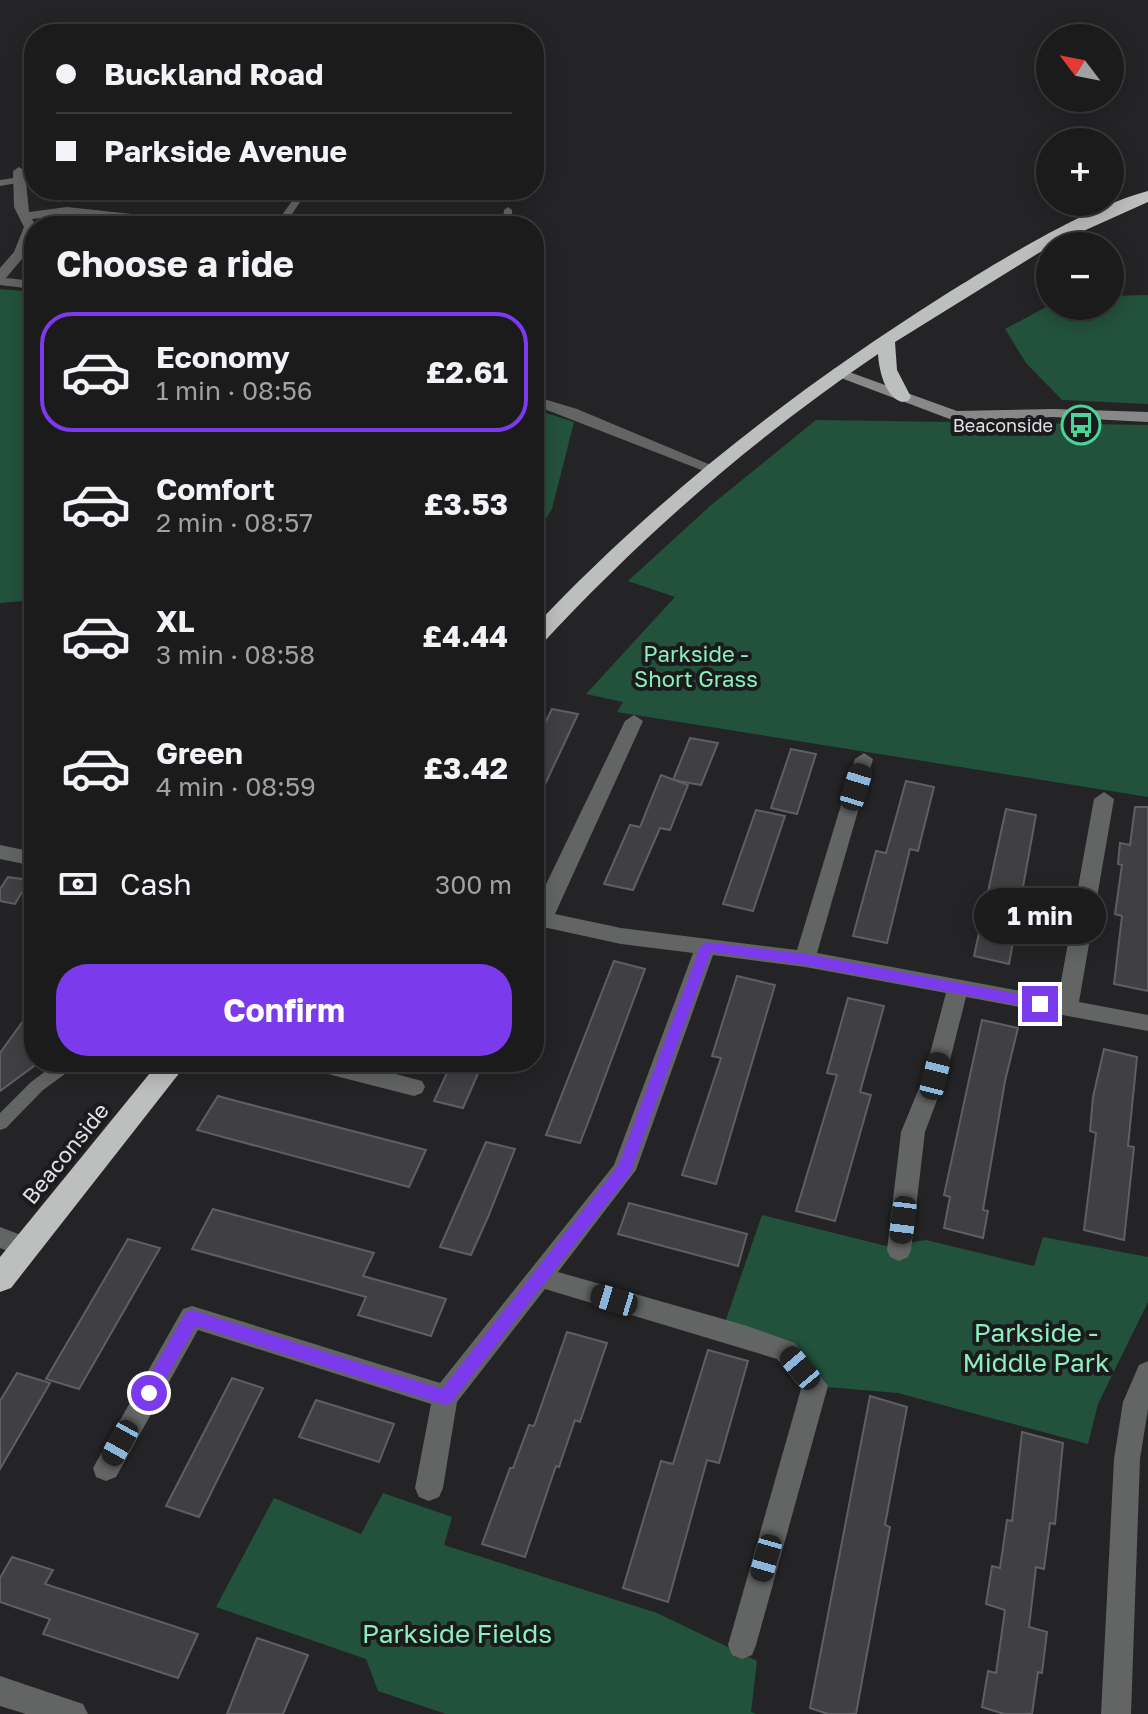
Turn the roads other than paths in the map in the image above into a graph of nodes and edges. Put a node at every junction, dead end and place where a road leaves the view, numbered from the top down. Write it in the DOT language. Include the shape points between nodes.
graph roads {
  1 [pos="24,180"];
  2 [pos="0,183"];
  3 [pos="1148,196"];
  4 [pos="508,210"];
  5 [pos="27,216"];
  6 [pos="120,216"];
  7 [pos="508,216"];
  8 [pos="24,246"];
  9 [pos="0,278"];
  10 [pos="24,283"];
  11 [pos="887,340"];
  12 [pos="838,372"];
  13 [pos="902,397"];
  14 [pos="544,403"];
  15 [pos="1148,417"];
  16 [pos="710,468"];
  17 [pos="544,629"];
  18 [pos="634,721"];
  19 [pos="864,759"];
  20 [pos="1104,799"];
  21 [pos="0,852"];
  22 [pos="24,857"];
  23 [pos="544,906"];
  24 [pos="544,919"];
  25 [pos="706,947"];
  26 [pos="805,959"];
  27 [pos="958,988"];
  28 [pos="1067,1009"];
  29 [pos="1148,1023"];
  30 [pos="56,1072"];
  31 [pos="166,1072"];
  32 [pos="385,1072"];
  33 [pos="414,1087"];
  34 [pos="0,1123"];
  35 [pos="13,1242"];
  36 [pos="899,1250"];
  37 [pos="539,1277"];
  38 [pos="0,1279"];
  39 [pos="1148,1373"];
  40 [pos="445,1397"];
  41 [pos="106,1468"];
  42 [pos="429,1488"];
  43 [pos="742,1645"];
  44 [pos="0,1691"];
  45 [pos="73,1714"];
  46 [pos="1116,1714"];
  1 -- 2 [label="lane"];
  1 -- 5 [label="street" via="20,207"];
  3 -- 11 [label="highway" via="1055,238"];
  4 -- 7 [label="lane"];
  5 -- 6 [label="street"];
  8 -- 9 [label="street"];
  9 -- 10 [label="street"];
  11 -- 12 [label="highway"];
  11 -- 13 [label="highway" via="887,371"];
  12 -- 13 [label="street"];
  12 -- 16 [label="highway"];
  13 -- 15 [label="street" via="955,416"];
  14 -- 16 [label="street"];
  16 -- 17 [label="highway" via="593,575"];
  18 -- 23 [label="street"];
  19 -- 26 [label="street"];
  20 -- 28 [label="street"];
  21 -- 22 [label="street"];
  24 -- 25 [label="street"];
  25 -- 26 [label="street"];
  25 -- 37 [label="street" via="624,1170"];
  26 -- 27 [label="street"];
  27 -- 28 [label="street"];
  27 -- 36 [label="street" via="935,1076 913,1132"];
  28 -- 29 [label="street"];
  30 -- 34 [label="lane"];
  31 -- 35 [label="highway, Beaconside"];
  32 -- 33 [label="street"];
  35 -- 38 [label="highway, Beaconside"];
  37 -- 40 [label="street"];
  37 -- 43 [label="street" via="786,1351 815,1386"];
  39 -- 46 [label="street" via="1136,1402 1127,1459"];
  40 -- 41 [label="street" via="192,1317"];
  40 -- 42 [label="street"];
  44 -- 45 [label="street"];
}
